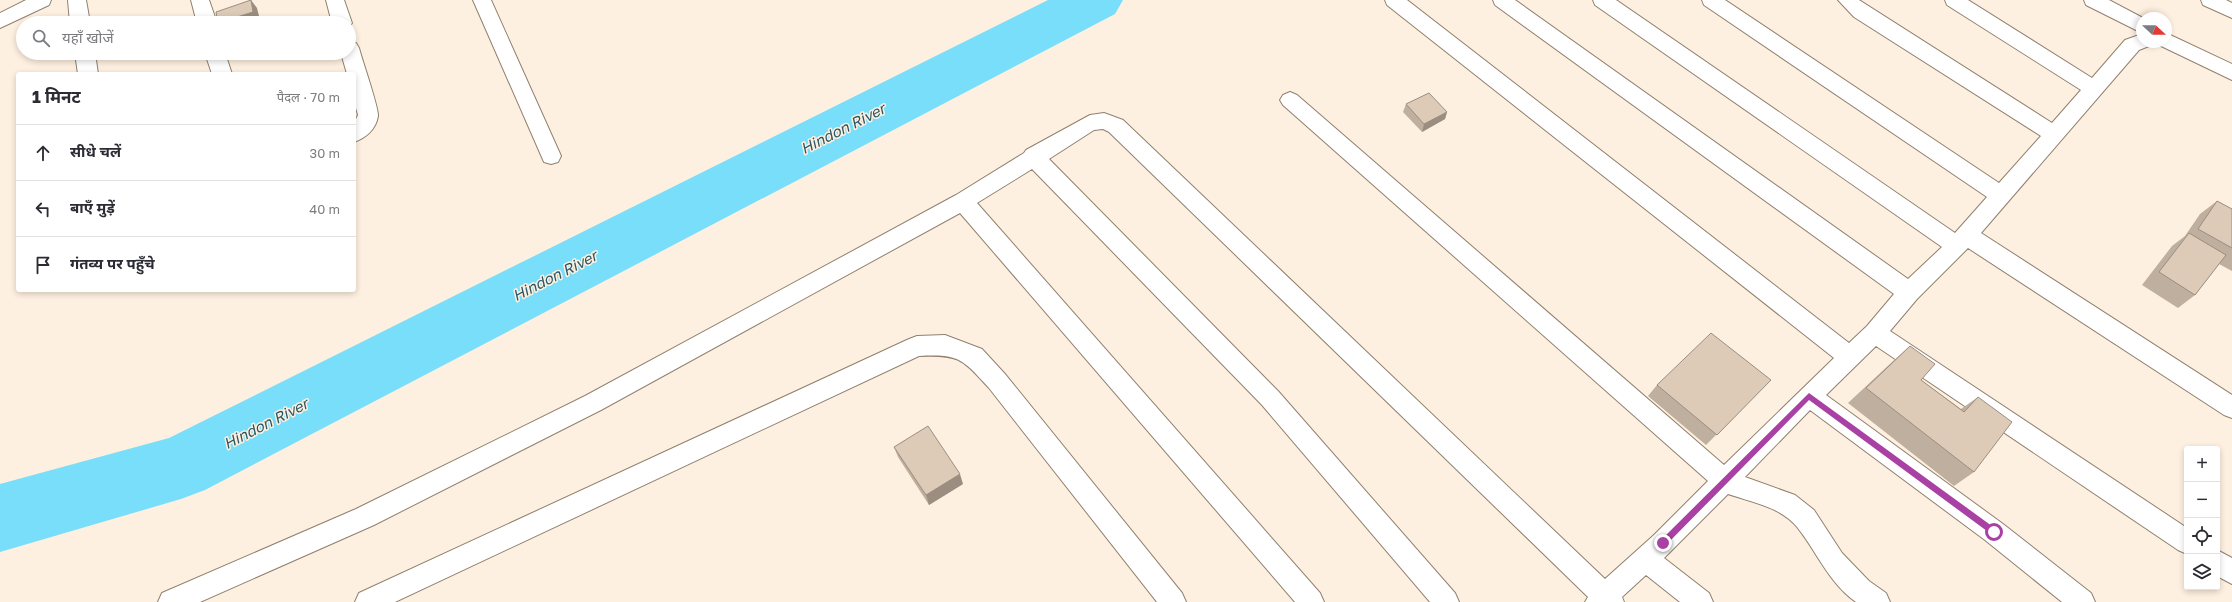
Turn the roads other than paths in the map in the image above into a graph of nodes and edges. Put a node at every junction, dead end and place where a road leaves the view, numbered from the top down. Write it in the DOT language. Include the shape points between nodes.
graph roads {
  1 [pos="40,0"];
  2 [pos="77,0"];
  3 [pos="200,0"];
  4 [pos="335,0"];
  5 [pos="482,0"];
  6 [pos="1394,0"];
  7 [pos="1502,0"];
  8 [pos="1602,0"];
  9 [pos="1711,0"];
  10 [pos="1847,0"];
  11 [pos="1954,0"];
  12 [pos="2093,0"];
  13 [pos="2210,0"];
  14 [pos="2232,11"];
  15 [pos="79,16"];
  16 [pos="205,16"];
  17 [pos="340,16"];
  18 [pos="0,20"];
  19 [pos="2136,23"];
  20 [pos="2136,43"];
  21 [pos="2172,43"];
  22 [pos="86,60"];
  23 [pos="217,60"];
  24 [pos="352,60"];
  25 [pos="88,72"];
  26 [pos="221,72"];
  27 [pos="356,72"];
  28 [pos="356,73"];
  29 [pos="2232,73"];
  30 [pos="2094,89"];
  31 [pos="1290,100"];
  32 [pos="356,132"];
  33 [pos="2054,134"];
  34 [pos="551,156"];
  35 [pos="1033,156"];
  36 [pos="2001,195"];
  37 [pos="963,201"];
  38 [pos="1961,240"];
  39 [pos="1908,292"];
  40 [pos="1875,333"];
  41 [pos="1850,357"];
  42 [pos="1809,396"];
  43 [pos="2232,408"];
  44 [pos="1726,482"];
  45 [pos="2184,540"];
  46 [pos="1646,559"];
  47 [pos="2220,564"];
  48 [pos="2232,572"];
  49 [pos="1604,600"];
  50 [pos="171,602"];
  51 [pos="368,602"];
  52 [pos="1173,602"];
  53 [pos="1312,602"];
  54 [pos="1446,602"];
  55 [pos="1700,602"];
  56 [pos="1876,602"];
  57 [pos="2082,602"];
  1 -- 18 [label="street"];
  2 -- 15 [label="street"];
  3 -- 16 [label="street"];
  4 -- 17 [label="street"];
  5 -- 34 [label="street"];
  6 -- 41 [label="street"];
  7 -- 39 [label="street"];
  8 -- 38 [label="street"];
  9 -- 36 [label="street"];
  10 -- 33 [label="street" via="1868,16"];
  11 -- 30 [label="street"];
  12 -- 19 [label="street"];
  13 -- 14 [label="street"];
  20 -- 30 [label="street"];
  21 -- 29 [label="street"];
  22 -- 25 [label="street"];
  23 -- 26 [label="street"];
  24 -- 27 [label="street"];
  28 -- 32 [label="street" via="368,115 365,125"];
  30 -- 33 [label="street"];
  31 -- 44 [label="street"];
  33 -- 36 [label="street"];
  35 -- 37 [label="street"];
  35 -- 49 [label="street" via="1090,123 1104,121 1116,126"];
  35 -- 54 [label="street" via="1270,398"];
  36 -- 38 [label="street"];
  37 -- 50 [label="street" via="593,403 365,517"];
  37 -- 53 [label="street"];
  38 -- 39 [label="street"];
  38 -- 43 [label="street"];
  39 -- 40 [label="street"];
  40 -- 41 [label="street"];
  40 -- 45 [label="street"];
  41 -- 42 [label="street"];
  42 -- 44 [label="street"];
  42 -- 57 [label="street" via="1994,532"];
  44 -- 46 [label="street"];
  44 -- 56 [label="street" via="1786,503 1806,518 1833,561 1860,590"];
  46 -- 49 [label="street"];
  46 -- 55 [label="street"];
  47 -- 48 [label="street"];
  51 -- 52 [label="street" via="917,346 945,345 974,356 997,381"];
}
